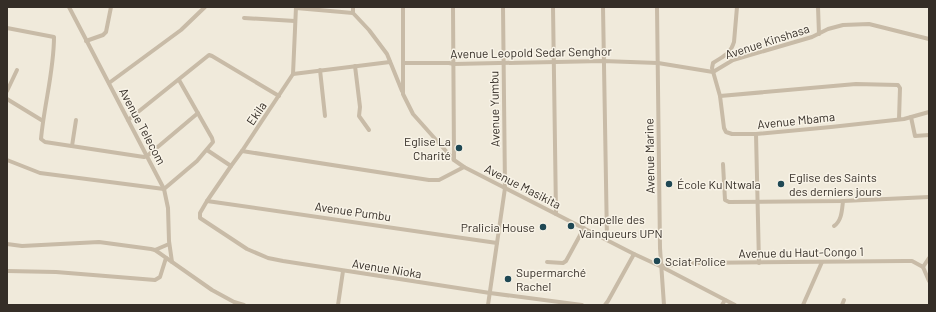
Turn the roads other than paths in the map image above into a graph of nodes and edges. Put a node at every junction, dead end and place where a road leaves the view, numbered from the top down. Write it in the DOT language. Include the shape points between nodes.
graph roads {
  1 [pos="68,7"];
  2 [pos="111,7"];
  3 [pos="205,7"];
  4 [pos="296,7"];
  5 [pos="353,7"];
  6 [pos="403,7"];
  7 [pos="453,7"];
  8 [pos="503,7"];
  9 [pos="554,7"];
  10 [pos="603,7"];
  11 [pos="657,7"];
  12 [pos="737,7"];
  13 [pos="818,7"];
  14 [pos="353,12"];
  15 [pos="244,18"];
  16 [pos="295,21"];
  17 [pos="7,28"];
  18 [pos="819,34"];
  19 [pos="929,39"];
  20 [pos="86,41"];
  21 [pos="603,61"];
  22 [pos="390,62"];
  23 [pos="404,62"];
  24 [pos="503,63"];
  25 [pos="555,63"];
  26 [pos="658,63"];
  27 [pos="454,64"];
  28 [pos="355,66"];
  29 [pos="17,70"];
  30 [pos="320,70"];
  31 [pos="713,72"];
  32 [pos="293,74"];
  33 [pos="180,80"];
  34 [pos="109,84"];
  35 [pos="7,91"];
  36 [pos="403,94"];
  37 [pos="279,96"];
  38 [pos="720,96"];
  39 [pos="7,99"];
  40 [pos="929,112"];
  41 [pos="198,113"];
  42 [pos="325,116"];
  43 [pos="911,117"];
  44 [pos="899,119"];
  45 [pos="76,120"];
  46 [pos="128,120"];
  47 [pos="43,121"];
  48 [pos="369,130"];
  49 [pos="756,134"];
  50 [pos="929,135"];
  51 [pos="72,146"];
  52 [pos="207,150"];
  53 [pos="242,151"];
  54 [pos="147,156"];
  55 [pos="7,160"];
  56 [pos="454,160"];
  57 [pos="723,164"];
  58 [pos="230,166"];
  59 [pos="464,167"];
  60 [pos="505,188"];
  61 [pos="164,189"];
  62 [pos="929,198"];
  63 [pos="207,201"];
  64 [pos="758,201"];
  65 [pos="843,201"];
  66 [pos="556,214"];
  67 [pos="200,218"];
  68 [pos="834,226"];
  69 [pos="584,228"];
  70 [pos="607,240"];
  71 [pos="497,243"];
  72 [pos="7,244"];
  73 [pos="169,244"];
  74 [pos="155,250"];
  75 [pos="634,254"];
  76 [pos="166,258"];
  77 [pos="929,258"];
  78 [pos="172,262"];
  79 [pos="547,262"];
  80 [pos="822,262"];
  81 [pos="759,263"];
  82 [pos="662,266"];
  83 [pos="923,267"];
  84 [pos="7,271"];
  85 [pos="343,271"];
  86 [pos="929,281"];
  87 [pos="490,293"];
  88 [pos="725,300"];
  89 [pos="844,300"];
  90 [pos="244,305"];
  91 [pos="338,305"];
  92 [pos="488,305"];
  93 [pos="582,305"];
  94 [pos="605,305"];
  95 [pos="664,305"];
  96 [pos="722,305"];
  97 [pos="736,305"];
  98 [pos="803,305"];
  99 [pos="842,305"];
  1 -- 20 [label="street, Avenue Telecom"];
  2 -- 20 [label="street" via="106,32"];
  3 -- 34 [label="street" via="181,30"];
  4 -- 14 [label="street"];
  4 -- 16 [label="street"];
  5 -- 14 [label="street"];
  6 -- 23 [label="street"];
  7 -- 27 [label="street"];
  8 -- 24 [label="street, Avenue Yumbu"];
  9 -- 25 [label="street"];
  10 -- 21 [label="street"];
  11 -- 26 [label="street, Avenue Marine"];
  12 -- 31 [label="street" via="733,47 725,56 713,63"];
  13 -- 18 [label="street"];
  14 -- 22 [label="street, Avenue Masikita" via="379,43"];
  15 -- 16 [label="street"];
  16 -- 32 [label="street"];
  17 -- 47 [label="street" via="54,37 52,71"];
  18 -- 19 [label="street, Avenue Kinshasa" via="843,25 864,23"];
  18 -- 31 [label="street, Avenue Kinshasa" via="732,60"];
  20 -- 34 [label="street, Avenue Telecom"];
  21 -- 25 [label="street, Avenue Leopold Sedar Senghor"];
  21 -- 26 [label="street, Avenue Leopold Sedar Senghor"];
  21 -- 70 [label="street"];
  22 -- 28 [label="street"];
  22 -- 36 [label="street, Avenue Masikita"];
  23 -- 27 [label="street, Avenue Leopold Sedar Senghor"];
  23 -- 36 [label="street"];
  24 -- 25 [label="street, Avenue Leopold Sedar Senghor"];
  24 -- 27 [label="street, Avenue Leopold Sedar Senghor"];
  24 -- 60 [label="street, Avenue Yumbu"];
  25 -- 66 [label="street"];
  26 -- 31 [label="street"];
  26 -- 82 [label="street, Avenue Marine"];
  27 -- 56 [label="street"];
  28 -- 30 [label="street"];
  28 -- 48 [label="street" via="359,116"];
  29 -- 35 [label="street"];
  30 -- 32 [label="street"];
  30 -- 42 [label="street"];
  31 -- 38 [label="street, Avenue Mbama"];
  32 -- 37 [label="street, Ekila"];
  33 -- 37 [label="street" via="212,56"];
  33 -- 41 [label="street"];
  33 -- 46 [label="street"];
  34 -- 46 [label="street, Avenue Telecom"];
  36 -- 56 [label="street, Avenue Masikita" via="414,114"];
  37 -- 53 [label="street, Ekila"];
  38 -- 44 [label="street" via="856,84 898,85"];
  38 -- 49 [label="street, Avenue Mbama" via="726,132 736,135"];
  39 -- 47 [label="street"];
  40 -- 43 [label="street, Avenue Mbama"];
  41 -- 52 [label="street" via="213,142"];
  41 -- 54 [label="street"];
  43 -- 44 [label="street, Avenue Mbama"];
  43 -- 50 [label="street" via="915,136"];
  44 -- 49 [label="street, Avenue Mbama"];
  45 -- 51 [label="street"];
  46 -- 54 [label="street, Avenue Telecom"];
  47 -- 51 [label="street" via="42,141"];
  49 -- 64 [label="street"];
  51 -- 54 [label="street"];
  52 -- 58 [label="street"];
  52 -- 61 [label="street"];
  53 -- 58 [label="street, Ekila"];
  53 -- 59 [label="street" via="429,180 445,178"];
  54 -- 61 [label="street, Avenue Telecom"];
  55 -- 61 [label="street" via="40,173"];
  56 -- 59 [label="street, Avenue Masikita"];
  57 -- 64 [label="street" via="726,201"];
  58 -- 63 [label="street, Ekila"];
  59 -- 60 [label="street, Avenue Masikita"];
  60 -- 66 [label="street, Avenue Masikita"];
  60 -- 71 [label="street, Avenue Yumbu"];
  61 -- 73 [label="street, Avenue Telecom" via="168,208"];
  62 -- 65 [label="street"];
  63 -- 67 [label="street, Ekila"];
  63 -- 71 [label="street, Avenue Pumbu"];
  64 -- 65 [label="street"];
  64 -- 81 [label="street"];
  65 -- 68 [label="street" via="840,220"];
  66 -- 69 [label="street, Avenue Masikita"];
  67 -- 85 [label="street, Avenue Nioka" via="259,254 283,261"];
  69 -- 70 [label="street, Avenue Masikita"];
  69 -- 79 [label="street" via="566,261"];
  70 -- 75 [label="street, Avenue Masikita"];
  71 -- 87 [label="street, Avenue Yumbu"];
  72 -- 74 [label="street" via="22,246 99,242"];
  73 -- 74 [label="street"];
  73 -- 78 [label="street, Avenue Telecom"];
  74 -- 76 [label="street"];
  75 -- 82 [label="street, Avenue Masikita"];
  75 -- 94 [label="street"];
  76 -- 78 [label="street"];
  76 -- 84 [label="street" via="160,277 155,280"];
  77 -- 83 [label="street"];
  78 -- 90 [label="street" via="212,290"];
  80 -- 81 [label="street, Avenue du Haut-Congo 1"];
  80 -- 83 [label="street, Avenue du Haut-Congo 1" via="905,260"];
  80 -- 98 [label="street"];
  81 -- 82 [label="street, Avenue du Haut-Congo 1" via="694,263"];
  82 -- 88 [label="street, Avenue Masikita"];
  82 -- 95 [label="street, Avenue Marine"];
  83 -- 86 [label="street"];
  85 -- 87 [label="street, Avenue Nioka"];
  85 -- 91 [label="street"];
  87 -- 92 [label="street, Avenue Yumbu"];
  87 -- 93 [label="street, Avenue Nioka"];
  88 -- 96 [label="street"];
  88 -- 97 [label="street, Avenue Masikita"];
  89 -- 99 [label="street"];
}
